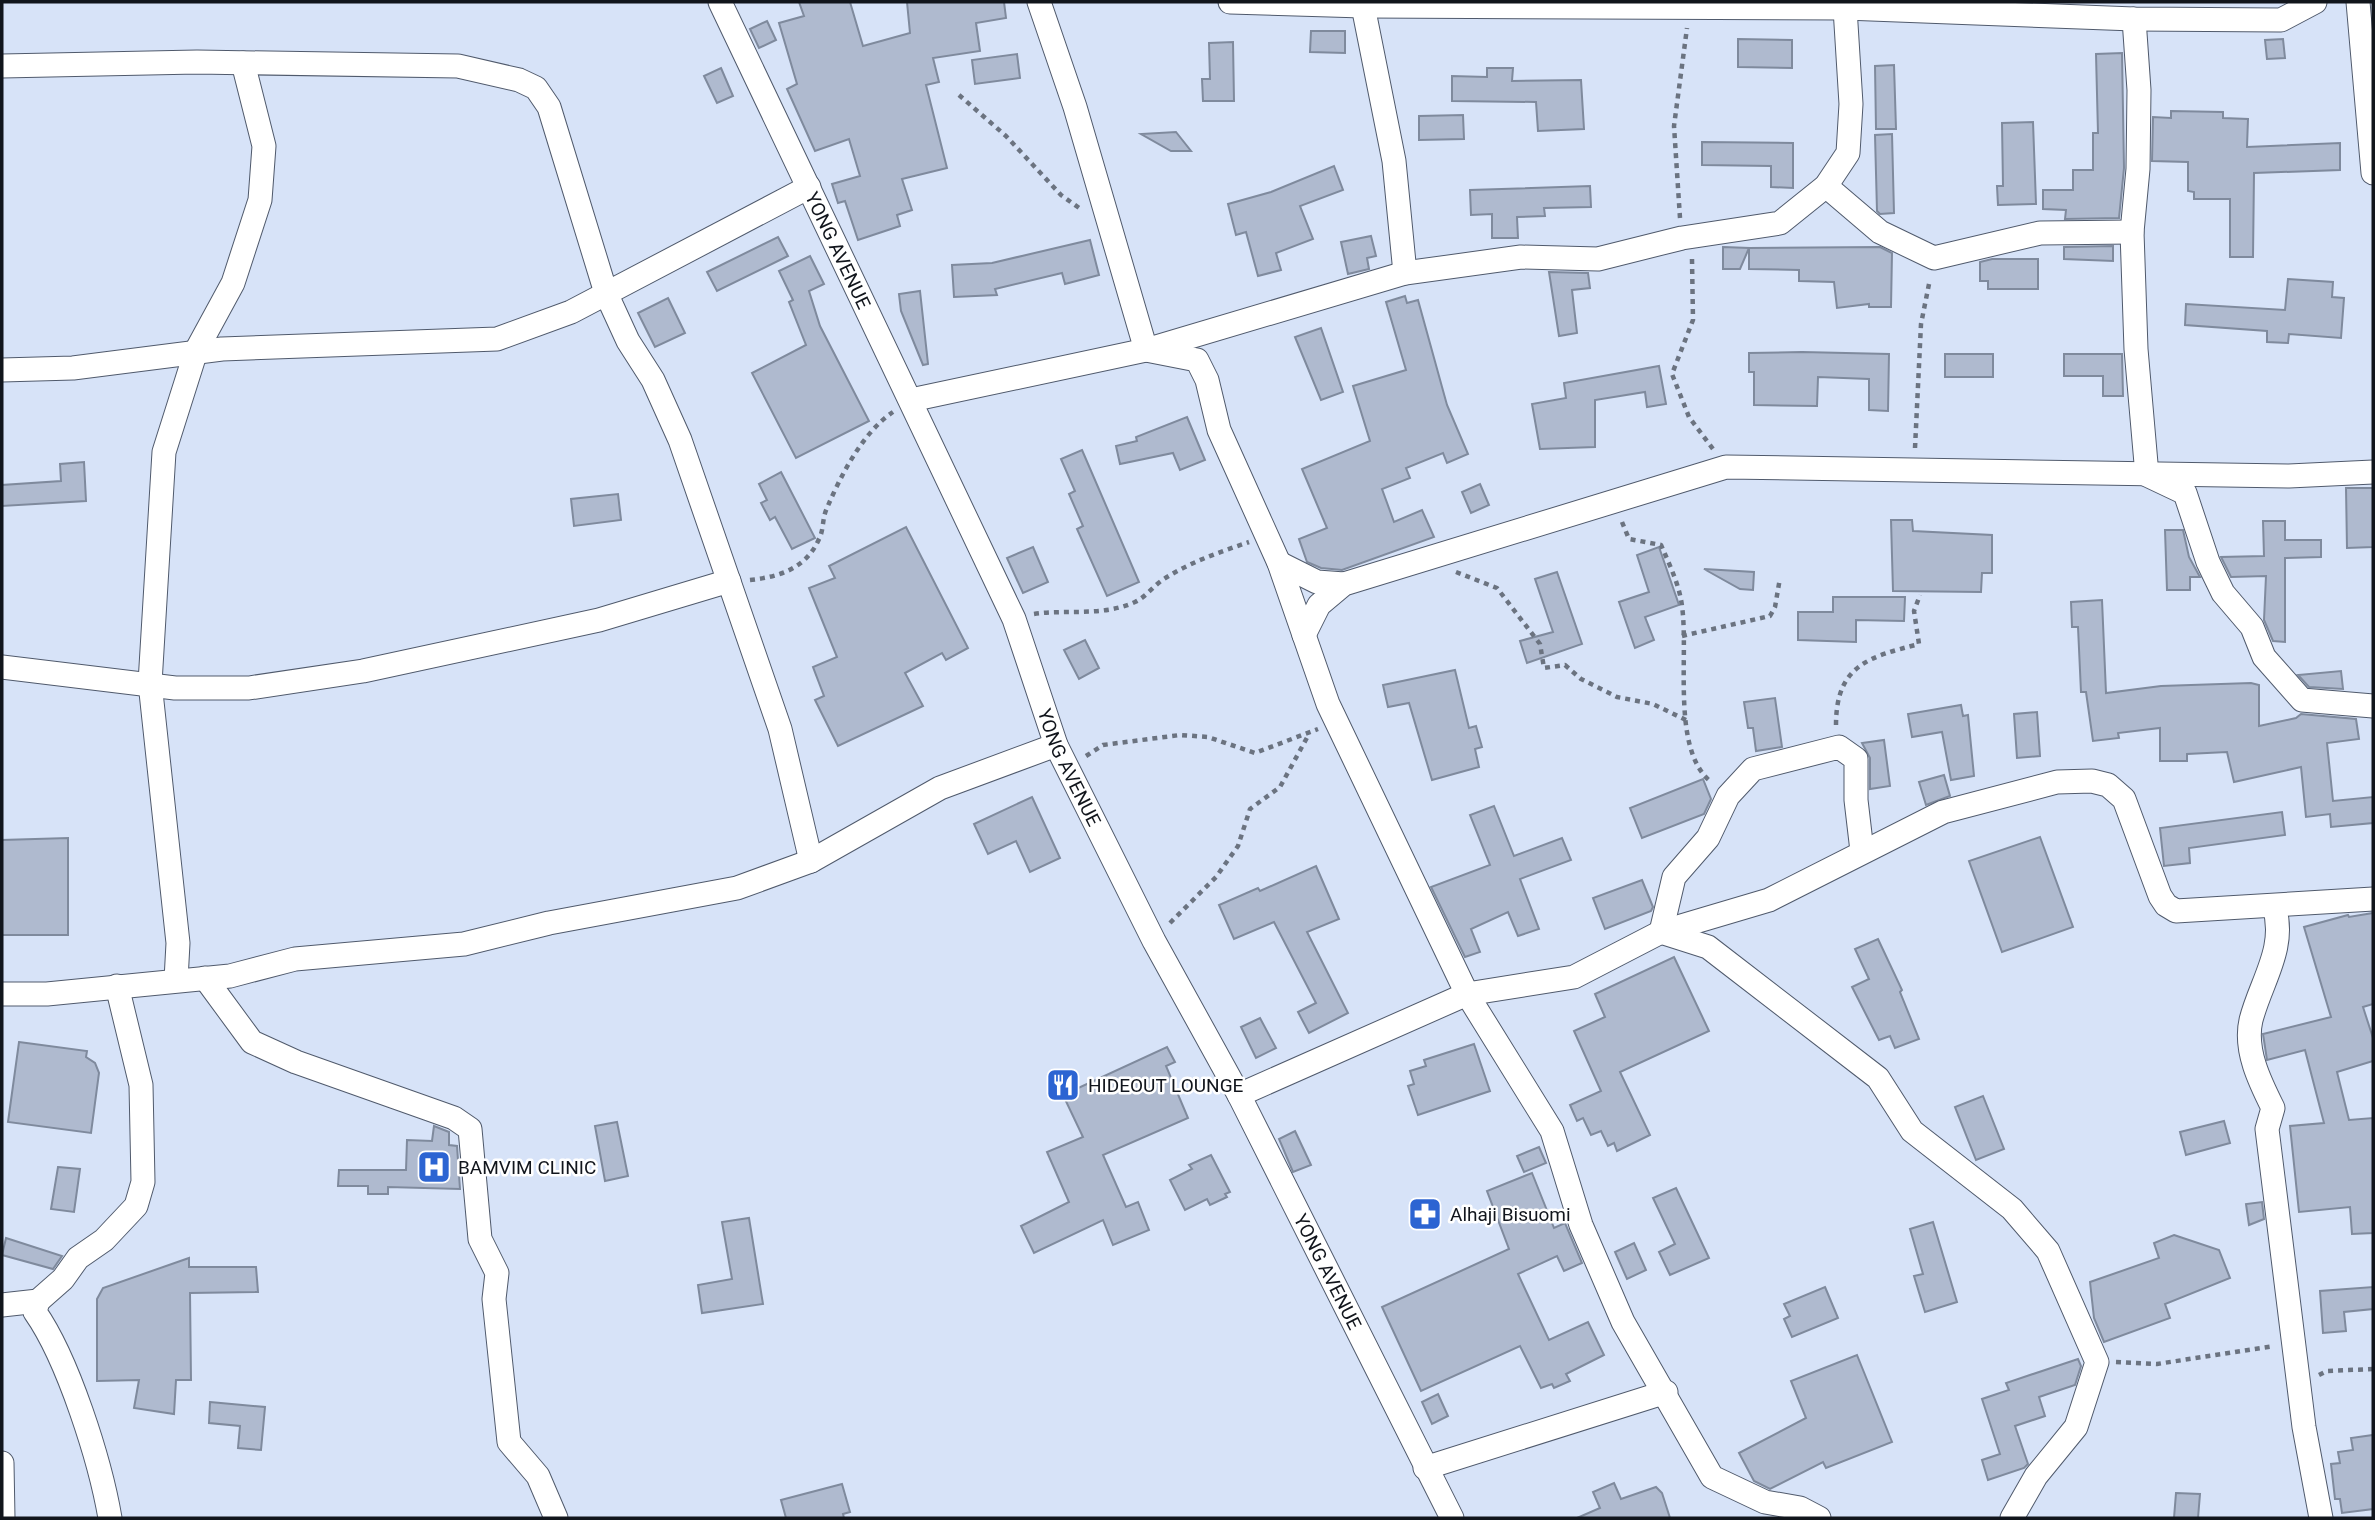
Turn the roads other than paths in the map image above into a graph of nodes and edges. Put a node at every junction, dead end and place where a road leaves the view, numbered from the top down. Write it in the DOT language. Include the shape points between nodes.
graph roads {
  1 [pos="720,2"];
  2 [pos="1039,2"];
  3 [pos="1230,2"];
  4 [pos="2315,2"];
  5 [pos="2358,2"];
  6 [pos="1363,6"];
  7 [pos="1845,8"];
  8 [pos="2134,19"];
  9 [pos="243,63"];
  10 [pos="2,66"];
  11 [pos="2368,84"];
  12 [pos="2373,173"];
  13 [pos="1826,186"];
  14 [pos="809,187"];
  15 [pos="2132,232"];
  16 [pos="1405,273"];
  17 [pos="606,293"];
  18 [pos="1146,349"];
  19 [pos="195,351"];
  20 [pos="2,370"];
  21 [pos="911,400"];
  22 [pos="2373,472"];
  23 [pos="2147,475"];
  24 [pos="1279,563"];
  25 [pos="729,581"];
  26 [pos="1344,584"];
  27 [pos="1304,635"];
  28 [pos="2,667"];
  29 [pos="150,683"];
  30 [pos="2373,706"];
  31 [pos="1056,745"];
  32 [pos="1862,850"];
  33 [pos="811,861"];
  34 [pos="2373,899"];
  35 [pos="2274,906"];
  36 [pos="1661,932"];
  37 [pos="205,978"];
  38 [pos="176,980"];
  39 [pos="117,986"];
  40 [pos="2,994"];
  41 [pos="1466,994"];
  42 [pos="1238,1095"];
  43 [pos="37,1301"];
  44 [pos="2,1305"];
  45 [pos="1666,1392"];
  46 [pos="2,1463"];
  47 [pos="1425,1468"];
  48 [pos="3,1518"];
  49 [pos="110,1518"];
  50 [pos="556,1518"];
  51 [pos="1452,1518"];
  52 [pos="1819,1518"];
  53 [pos="2012,1518"];
  54 [pos="2321,1518"];
  1 -- 14 [label="street, YONG AVENUE"];
  2 -- 18 [label="street"];
  3 -- 6 [label="street"];
  4 -- 8 [label="street" via="2281,20"];
  5 -- 11 [label="street"];
  6 -- 7 [label="street"];
  6 -- 16 [label="street" via="1394,161"];
  7 -- 8 [label="street"];
  7 -- 13 [label="street" via="1851,104 1848,153"];
  8 -- 15 [label="street" via="2139,90"];
  9 -- 10 [label="street"];
  9 -- 17 [label="street" via="458,66 536,88 549,107"];
  9 -- 19 [label="street" via="264,146 260,200 233,283"];
  11 -- 12 [label="street"];
  13 -- 15 [label="street" via="1880,232 1934,258 2040,233"];
  13 -- 16 [label="street" via="1780,223 1682,238 1598,259 1521,257"];
  14 -- 17 [label="street"];
  14 -- 21 [label="street, YONG AVENUE"];
  15 -- 23 [label="street"];
  16 -- 18 [label="street"];
  17 -- 19 [label="street" via="542,324 497,339"];
  17 -- 25 [label="street" via="680,440"];
  18 -- 21 [label="street"];
  18 -- 24 [label="street" via="1197,360 1207,380 1219,430"];
  19 -- 20 [label="street" via="73,368"];
  19 -- 29 [label="street" via="164,452"];
  21 -- 31 [label="street, YONG AVENUE" via="1014,619"];
  22 -- 23 [label="street"];
  23 -- 26 [label="street" via="1726,467"];
  23 -- 30 [label="street" via="2185,493 2223,593 2252,626 2264,657 2302,701"];
  24 -- 26 [label="street" via="1317,582"];
  24 -- 27 [label="street"];
  25 -- 29 [label="street" via="599,620 363,671 249,688 174,688"];
  25 -- 33 [label="street" via="780,730"];
  26 -- 27 [label="street" via="1319,605"];
  27 -- 41 [label="street" via="1328,704"];
  28 -- 29 [label="street"];
  29 -- 38 [label="street" via="177,943"];
  31 -- 33 [label="street" via="940,788"];
  31 -- 42 [label="street, YONG AVENUE"];
  32 -- 35 [label="street" via="1943,812 2057,782 2092,781 2108,785 2124,799 2166,905 2176,911"];
  32 -- 36 [label="street" via="1769,900"];
  32 -- 36 [label="street" via="1856,759 1839,747 1753,769 1728,796 1708,838 1674,877"];
  33 -- 37 [label="street" via="737,888 464,944 295,959"];
  34 -- 35 [label="street"];
  35 -- 54 [label="street" via="2280,924 2271,971 2250,1022 2255,1070 2273,1108 2267,1129 2299,1385"];
  36 -- 41 [label="street" via="1574,977"];
  36 -- 53 [label="street" via="1708,947 1878,1078 1912,1131 2012,1209 2048,1251 2097,1362 2076,1427 2036,1476"];
  37 -- 38 [label="street"];
  37 -- 50 [label="street" via="252,1042 454,1118 470,1129 480,1239 496,1273 494,1299 509,1442 538,1476"];
  38 -- 39 [label="street"];
  39 -- 40 [label="street"];
  39 -- 43 [label="street" via="141,1085 144,1182 136,1206 122,1223 78,1258 63,1279"];
  41 -- 42 [label="street"];
  41 -- 45 [label="street" via="1552,1131 1586,1237 1623,1322"];
  42 -- 47 [label="street, YONG AVENUE"];
  43 -- 44 [label="street"];
  43 -- 49 [label="street" via="35,1312 57,1348 97,1462"];
  45 -- 47 [label="street"];
  45 -- 52 [label="street" via="1712,1477 1765,1502 1800,1508"];
  46 -- 48 [label="street"];
  47 -- 51 [label="street, YONG AVENUE"];
}
